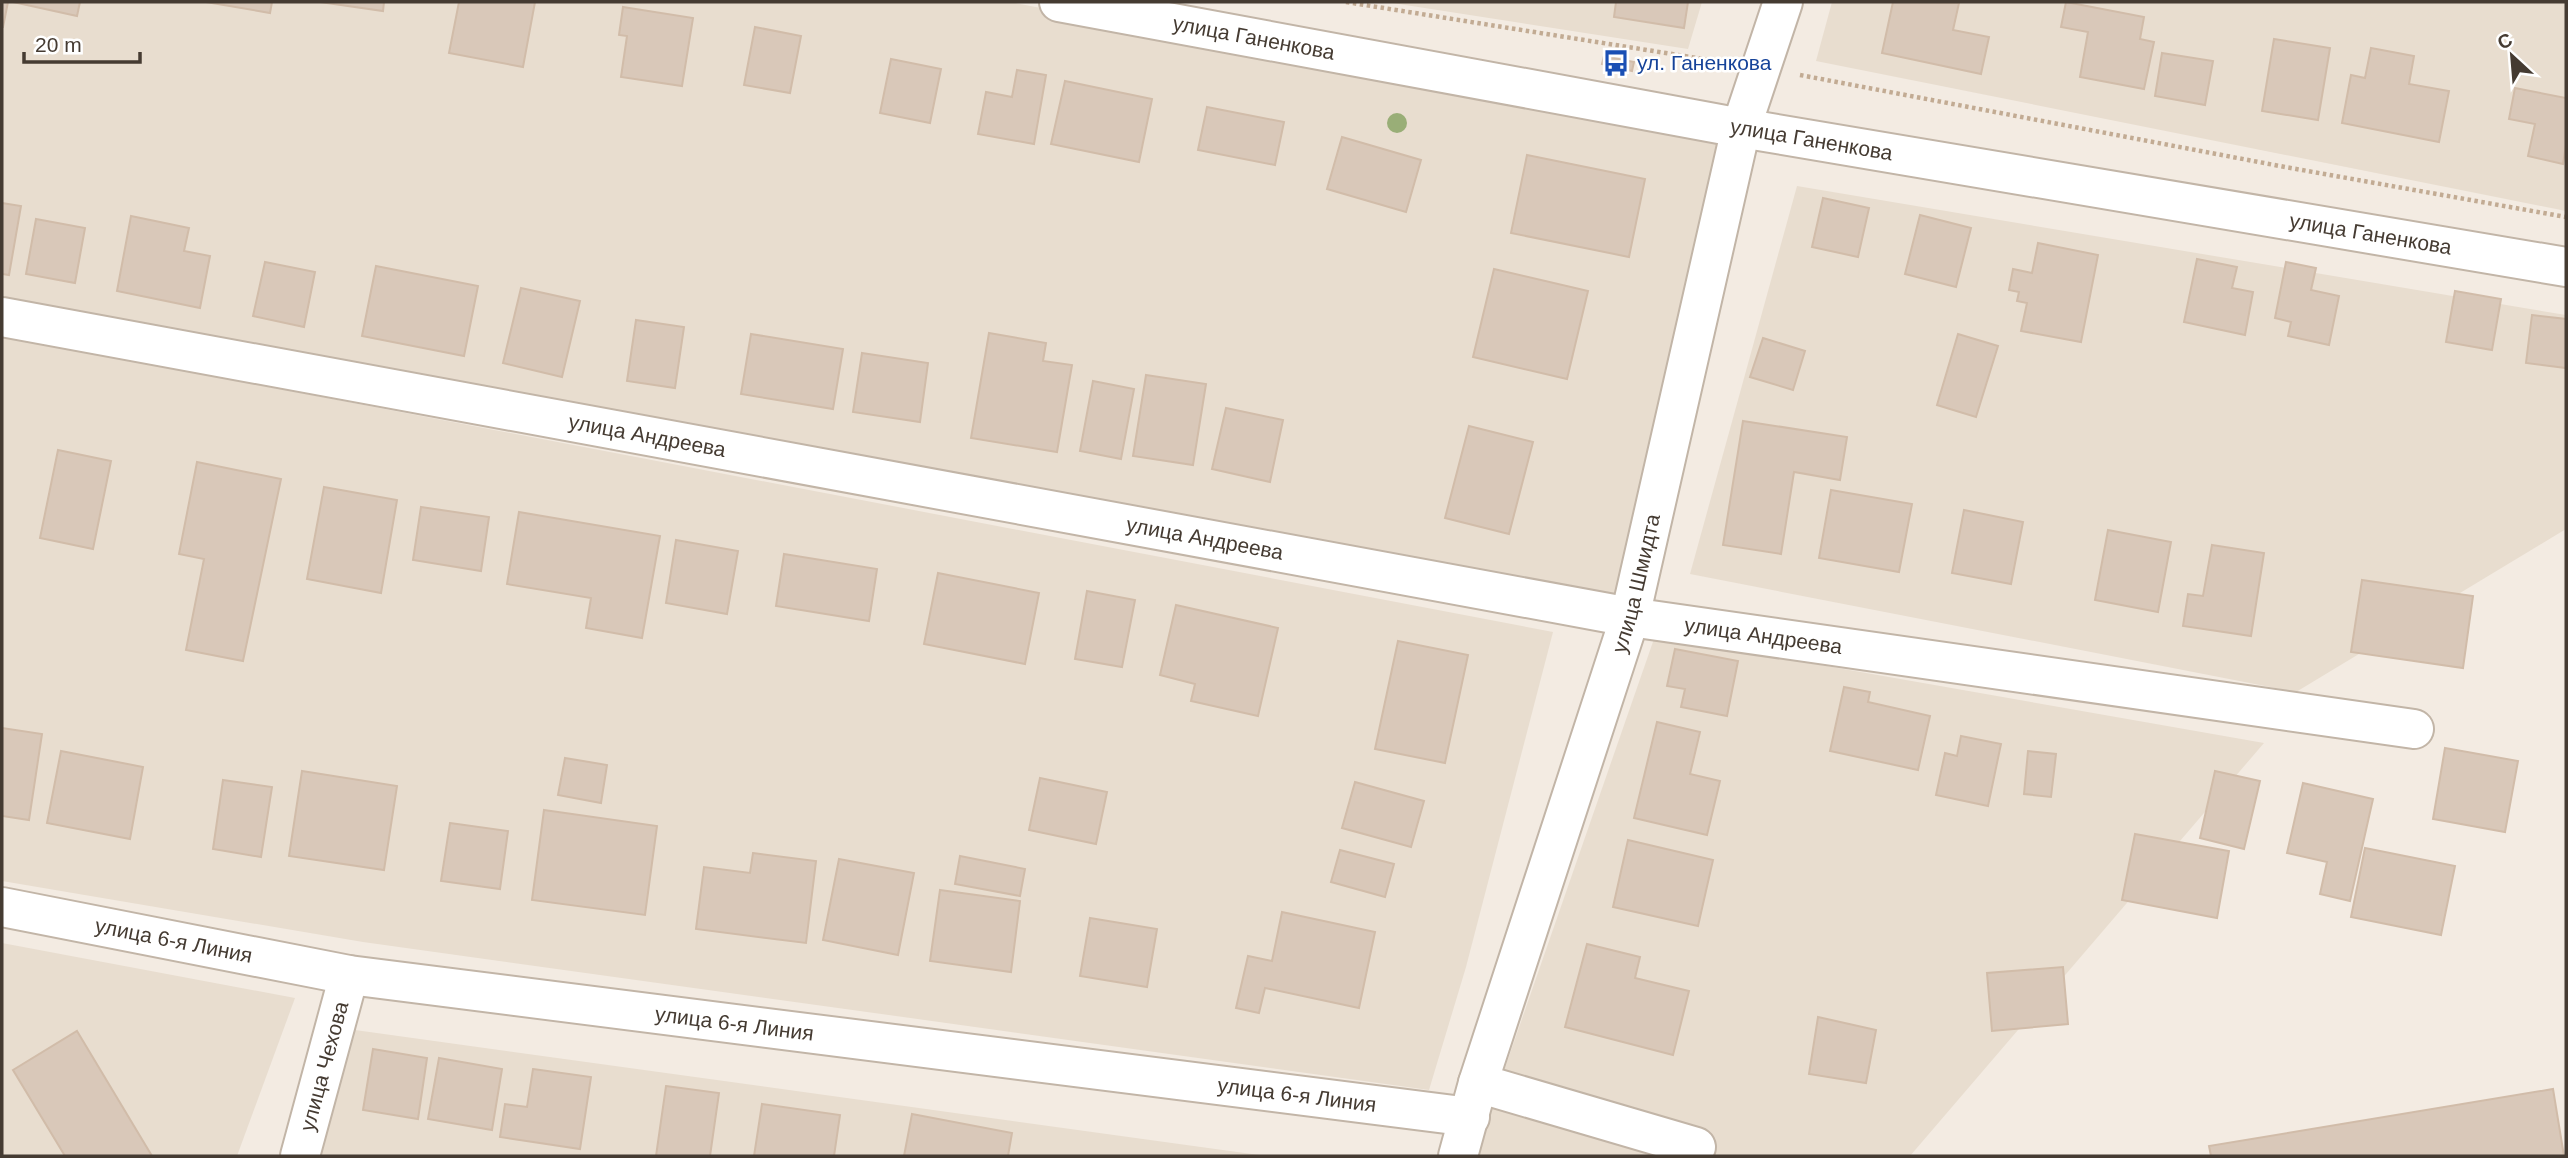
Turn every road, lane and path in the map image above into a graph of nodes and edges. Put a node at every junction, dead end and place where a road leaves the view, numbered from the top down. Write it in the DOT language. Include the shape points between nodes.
graph roads {
  1 [pos="1059,2"];
  2 [pos="1346,2"];
  3 [pos="1783,2"];
  4 [pos="1761,68"];
  5 [pos="1741,128"];
  6 [pos="2566,217"];
  7 [pos="2566,267"];
  8 [pos="2,317"];
  9 [pos="1630,617"];
  10 [pos="2414,729"];
  11 [pos="2,907"];
  12 [pos="349,975"];
  13 [pos="1474,1100"];
  14 [pos="1696,1147"];
  15 [pos="300,1156"];
  16 [pos="1458,1156"];
  1 -- 5 [label="street, улица Ганенкова"];
  2 -- 4 [label="path"];
  3 -- 4 [label="street, улица Шмидта"];
  4 -- 5 [label="street, улица Шмидта"];
  4 -- 6 [label="path"];
  5 -- 7 [label="street, улица Ганенкова"];
  5 -- 9 [label="street, улица Шмидта"];
  8 -- 9 [label="street, улица Андреева"];
  9 -- 10 [label="street, улица Андреева"];
  9 -- 13 [label="street, улица Шмидта"];
  11 -- 12 [label="street, улица 6-я Линия"];
  12 -- 13 [label="street, улица 6-я Линия"];
  12 -- 15 [label="street, улица Чехова"];
  13 -- 14 [label="street, улица 6-я Линия"];
  13 -- 16 [label="street, улица Шмидта"];
}
